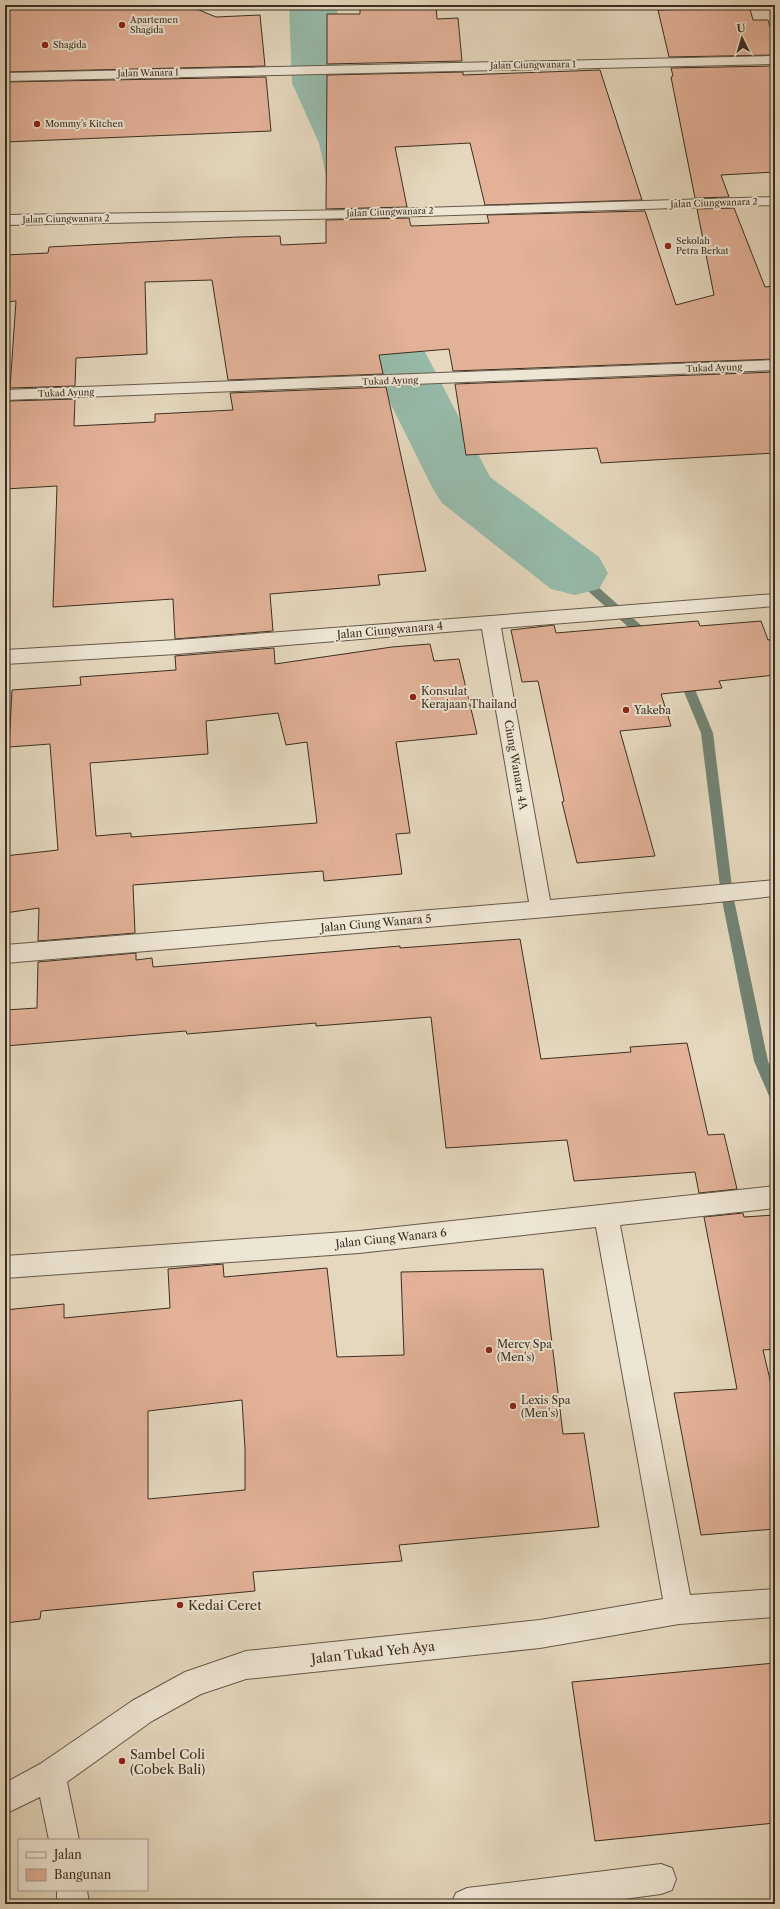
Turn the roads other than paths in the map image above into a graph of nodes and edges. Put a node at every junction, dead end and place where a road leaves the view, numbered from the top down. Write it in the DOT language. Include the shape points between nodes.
graph roads {
  1 [pos="775,60"];
  2 [pos="291,70"];
  3 [pos="5,77"];
  4 [pos="775,201"];
  5 [pos="5,220"];
  6 [pos="775,365"];
  7 [pos="5,396"];
  8 [pos="775,600"];
  9 [pos="490,622"];
  10 [pos="5,657"];
  11 [pos="775,888"];
  12 [pos="541,909"];
  13 [pos="5,954"];
  14 [pos="775,1197"];
  15 [pos="606,1216"];
  16 [pos="5,1267"];
  17 [pos="775,1603"];
  18 [pos="680,1610"];
  19 [pos="51,1775"];
  20 [pos="5,1799"];
  21 [pos="64,1839"];
  22 [pos="661,1879"];
  23 [pos="72,1891"];
  24 [pos="73,1904"];
  25 [pos="467,1904"];
  1 -- 2 [label="street, Jalan Ciungwanara 1"];
  2 -- 3 [label="street, Jalan Wanara I"];
  4 -- 5 [label="street, Jalan Ciungwanara 2" via="358,214"];
  6 -- 7 [label="street, Tukad Ayung"];
  8 -- 9 [label="street, Jalan Ciungwanara 4"];
  9 -- 10 [label="street, Jalan Ciungwanara 4"];
  9 -- 12 [label="street, Ciung Wanara 4A"];
  11 -- 12 [label="street, Jalan Ciung Wanara 5"];
  12 -- 13 [label="street, Jalan Ciung Wanara 5"];
  14 -- 15 [label="street, Jalan Ciung Wanara 6"];
  15 -- 16 [label="street, Jalan Ciung Wanara 6" via="359,1242"];
  15 -- 18 [label="street"];
  17 -- 18 [label="street, Jalan Tukad Yeh Aya"];
  18 -- 19 [label="street, Jalan Tukad Yeh Aya" via="540,1634 246,1665 195,1682 142,1711"];
  19 -- 20 [label="street, Jalan Tukad Yeh Aya"];
  19 -- 21 [label="street"];
  22 -- 25 [label="street"];
  23 -- 24 [label="street"];
}
